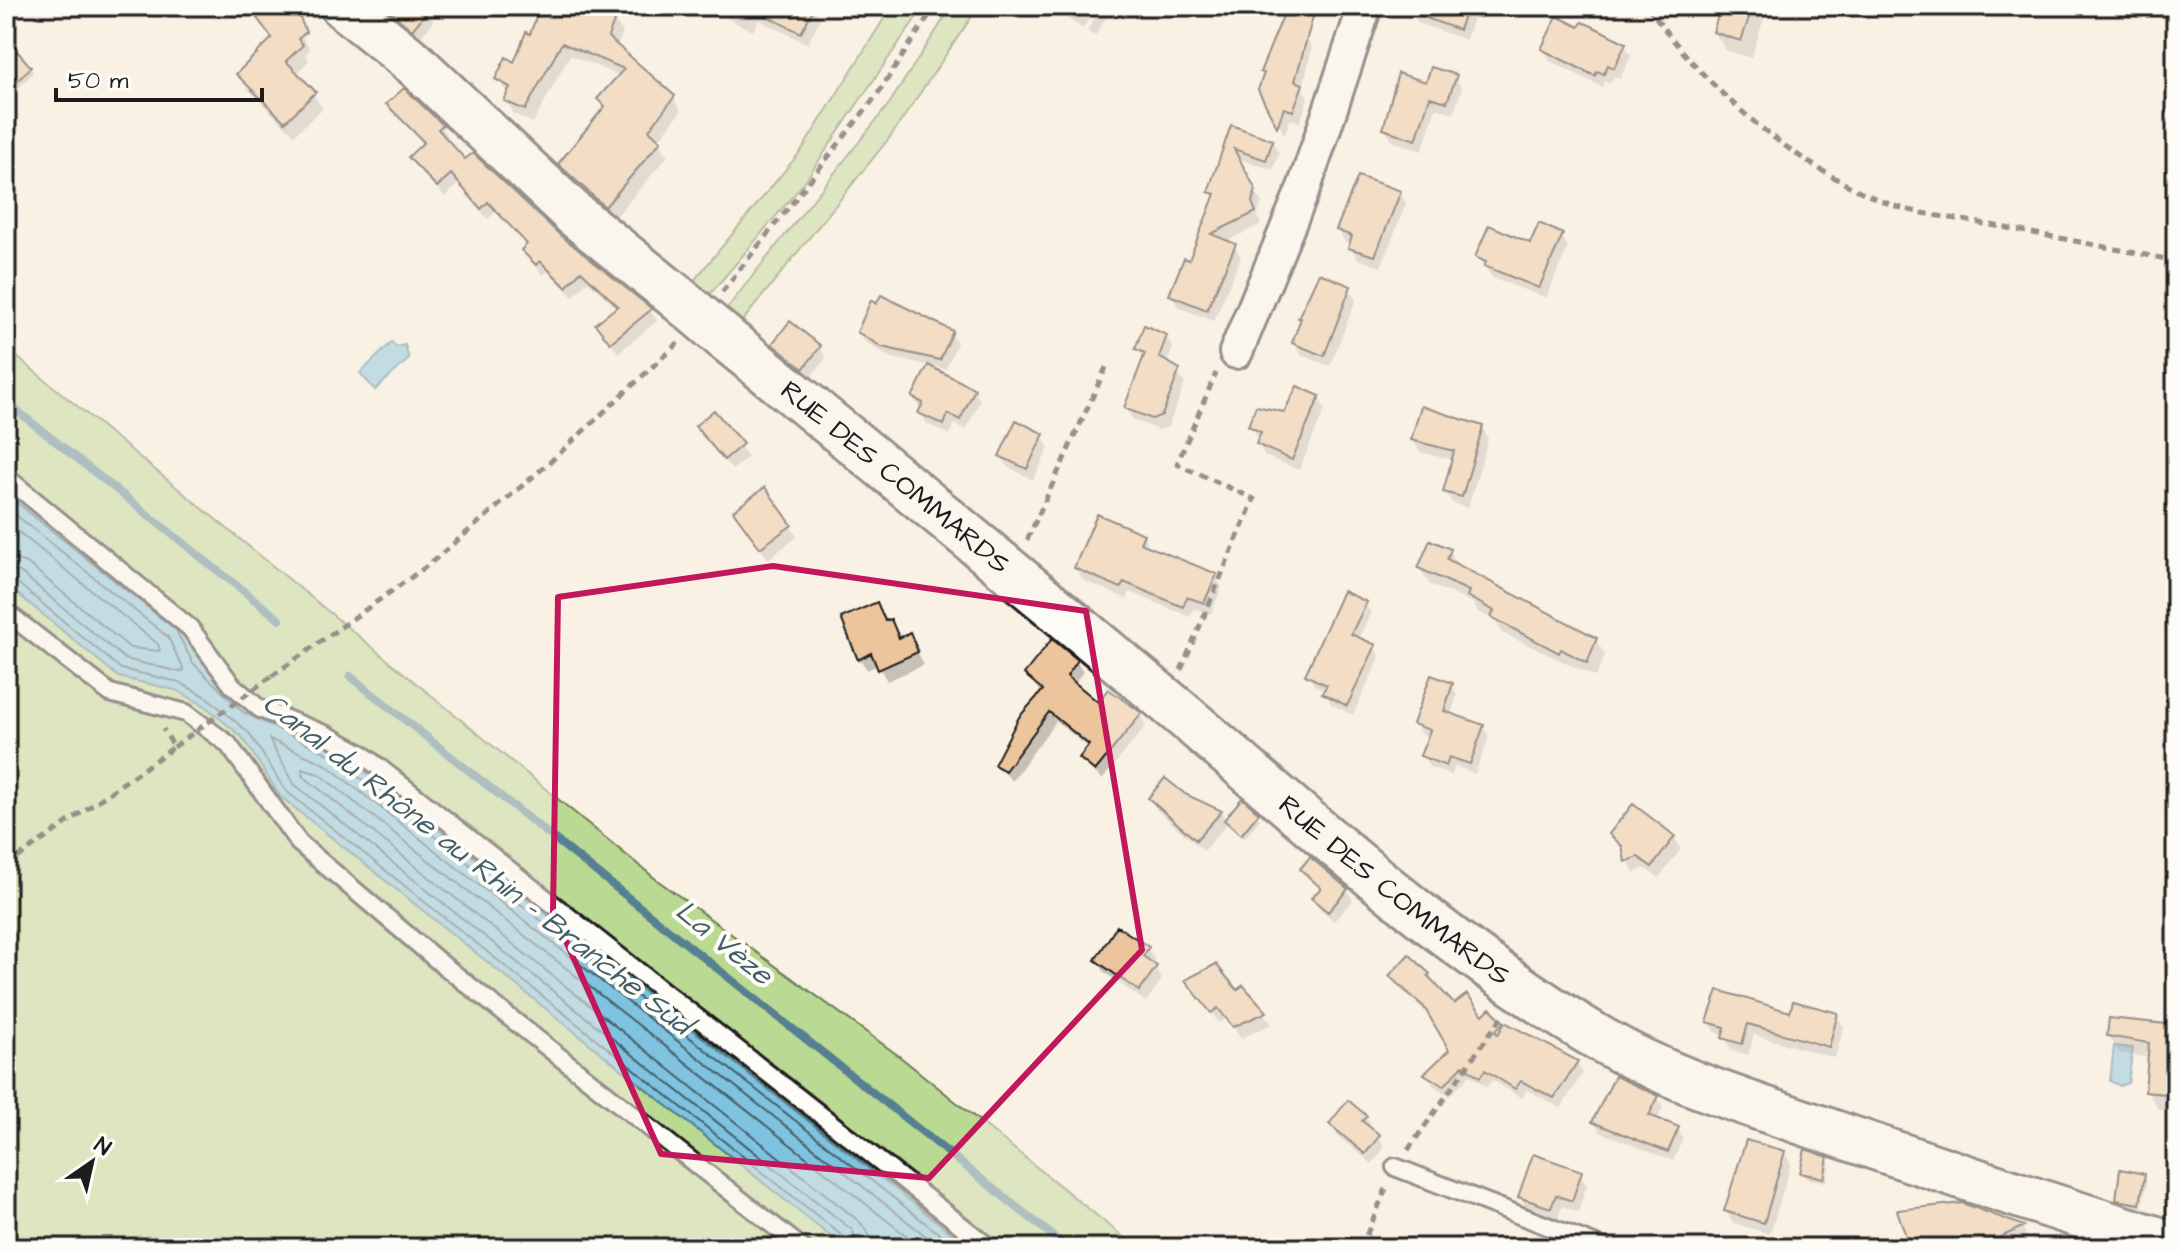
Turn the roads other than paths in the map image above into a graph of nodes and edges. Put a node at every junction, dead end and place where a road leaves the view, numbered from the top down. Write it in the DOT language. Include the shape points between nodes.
graph roads {
  1 [pos="343,6"];
  2 [pos="1365,6"];
  3 [pos="1236,352"];
  4 [pos="6,477"];
  5 [pos="6,612"];
  6 [pos="1395,1167"];
  7 [pos="2176,1245"];
  8 [pos="802,1248"];
  9 [pos="990,1248"];
  10 [pos="1604,1248"];
  1 -- 7 [label="street, RUE DES COMMARDS" via="414,63 575,215 700,320 1012,570 1334,843 1519,988 1605,1042 1692,1083 2070,1214"];
  2 -- 3 [label="street" via="1305,185"];
  4 -- 9 [label="lane" via="190,628 232,685 260,709 362,754"];
  5 -- 8 [label="lane" via="110,693 186,713 228,744 299,843 438,961"];
  6 -- 10 [label="lane"];
}
